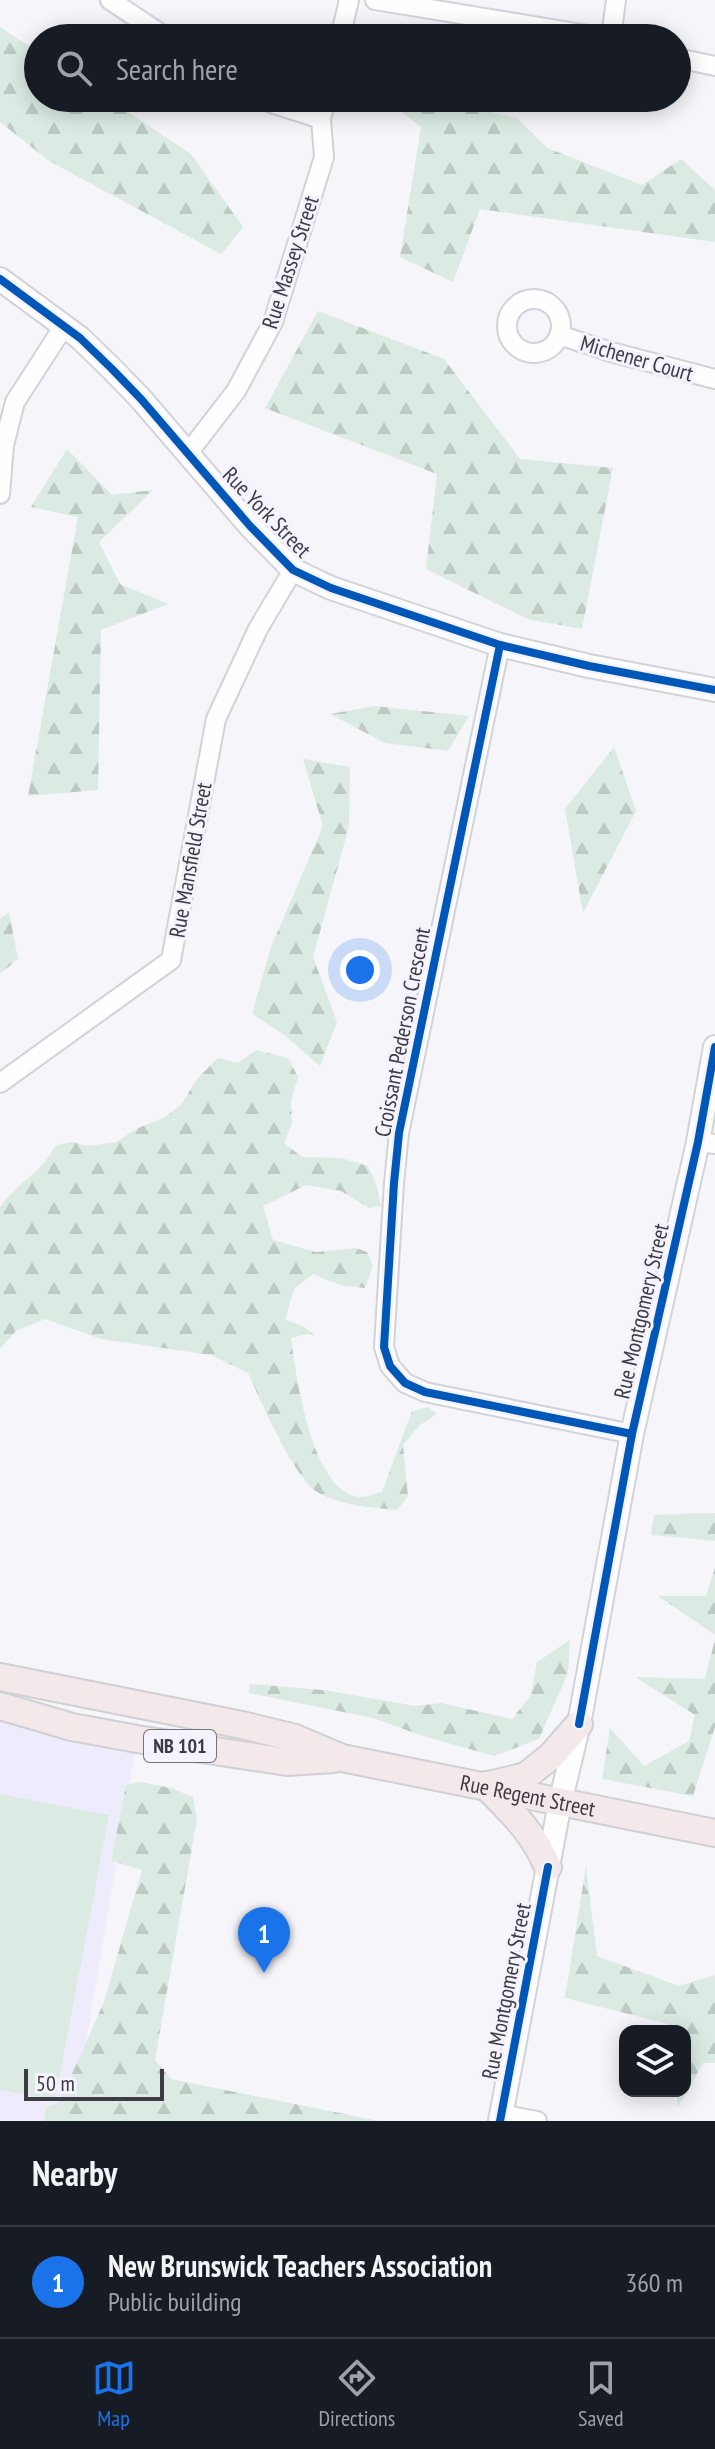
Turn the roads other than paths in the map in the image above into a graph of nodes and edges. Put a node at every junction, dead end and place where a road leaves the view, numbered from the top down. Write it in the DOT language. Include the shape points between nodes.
graph roads {
  1 [pos="110,0"];
  2 [pos="349,0"];
  3 [pos="375,0"];
  4 [pos="616,0"];
  5 [pos="146,24"];
  6 [pos="343,24"];
  7 [pos="510,24"];
  8 [pos="611,24"];
  9 [pos="691,61"];
  10 [pos="715,66"];
  11 [pos="299,112"];
  12 [pos="323,112"];
  13 [pos="321,119"];
  14 [pos="0,279"];
  15 [pos="64,326"];
  16 [pos="559,335"];
  17 [pos="715,379"];
  18 [pos="188,453"];
  19 [pos="0,494"];
  20 [pos="293,570"];
  21 [pos="500,645"];
  22 [pos="715,690"];
  23 [pos="715,1047"];
  24 [pos="0,1083"];
  25 [pos="706,1143"];
  26 [pos="632,1434"];
  27 [pos="0,1677"];
  28 [pos="75,1693"];
  29 [pos="11,1708"];
  30 [pos="579,1724"];
  31 [pos="342,1758"];
  32 [pos="485,1785"];
  33 [pos="560,1803"];
  34 [pos="715,1833"];
  35 [pos="548,1867"];
  36 [pos="501,2117"];
  37 [pos="537,2121"];
  1 -- 5 [label="street"];
  2 -- 6 [label="street"];
  3 -- 7 [label="street"];
  4 -- 8 [label="street"];
  9 -- 10 [label="street"];
  11 -- 13 [label="street"];
  12 -- 13 [label="street, Rue Massey Street"];
  13 -- 18 [label="street, Rue Massey Street" via="324,157 273,322 236,391"];
  14 -- 15 [label="street, Rue York Street"];
  15 -- 18 [label="street, Rue York Street" via="122,379"];
  15 -- 19 [label="street" via="15,402"];
  16 -- 17 [label="street, Michener Court"];
  18 -- 20 [label="street, Rue York Street"];
  20 -- 21 [label="street, Rue York Street"];
  20 -- 24 [label="street, Rue Mansfield Street" via="258,629 216,719 171,960"];
  21 -- 22 [label="street, Rue York Street"];
  21 -- 26 [label="street, Croissant Pederson Crescent" via="399,1133 384,1347 390,1366 405,1383 425,1392"];
  23 -- 25 [label="street, Rue Montgomery Street"];
  25 -- 26 [label="street, Rue Montgomery Street"];
  26 -- 30 [label="street, Rue Montgomery Street"];
  27 -- 28 [label="main road, Rue Regent Street / NB 101"];
  28 -- 29 [label="main road" via="51,1708"];
  28 -- 31 [label="main road, Rue Regent Street / NB 101" via="242,1725 295,1738"];
  29 -- 31 [label="main road, Rue Regent Street / NB 101" via="72,1727 287,1762"];
  30 -- 32 [label="main road" via="526,1776"];
  30 -- 33 [label="street, Rue Montgomery Street"];
  31 -- 32 [label="main road, Rue Regent Street / NB 101"];
  32 -- 33 [label="main road, Rue Regent Street / NB 101"];
  32 -- 35 [label="main road" via="522,1822"];
  33 -- 34 [label="main road, Rue Regent Street / NB 101"];
  33 -- 35 [label="street, Rue Montgomery Street"];
  35 -- 36 [label="street, Rue Montgomery Street"];
  36 -- 37 [label="street"];
}
